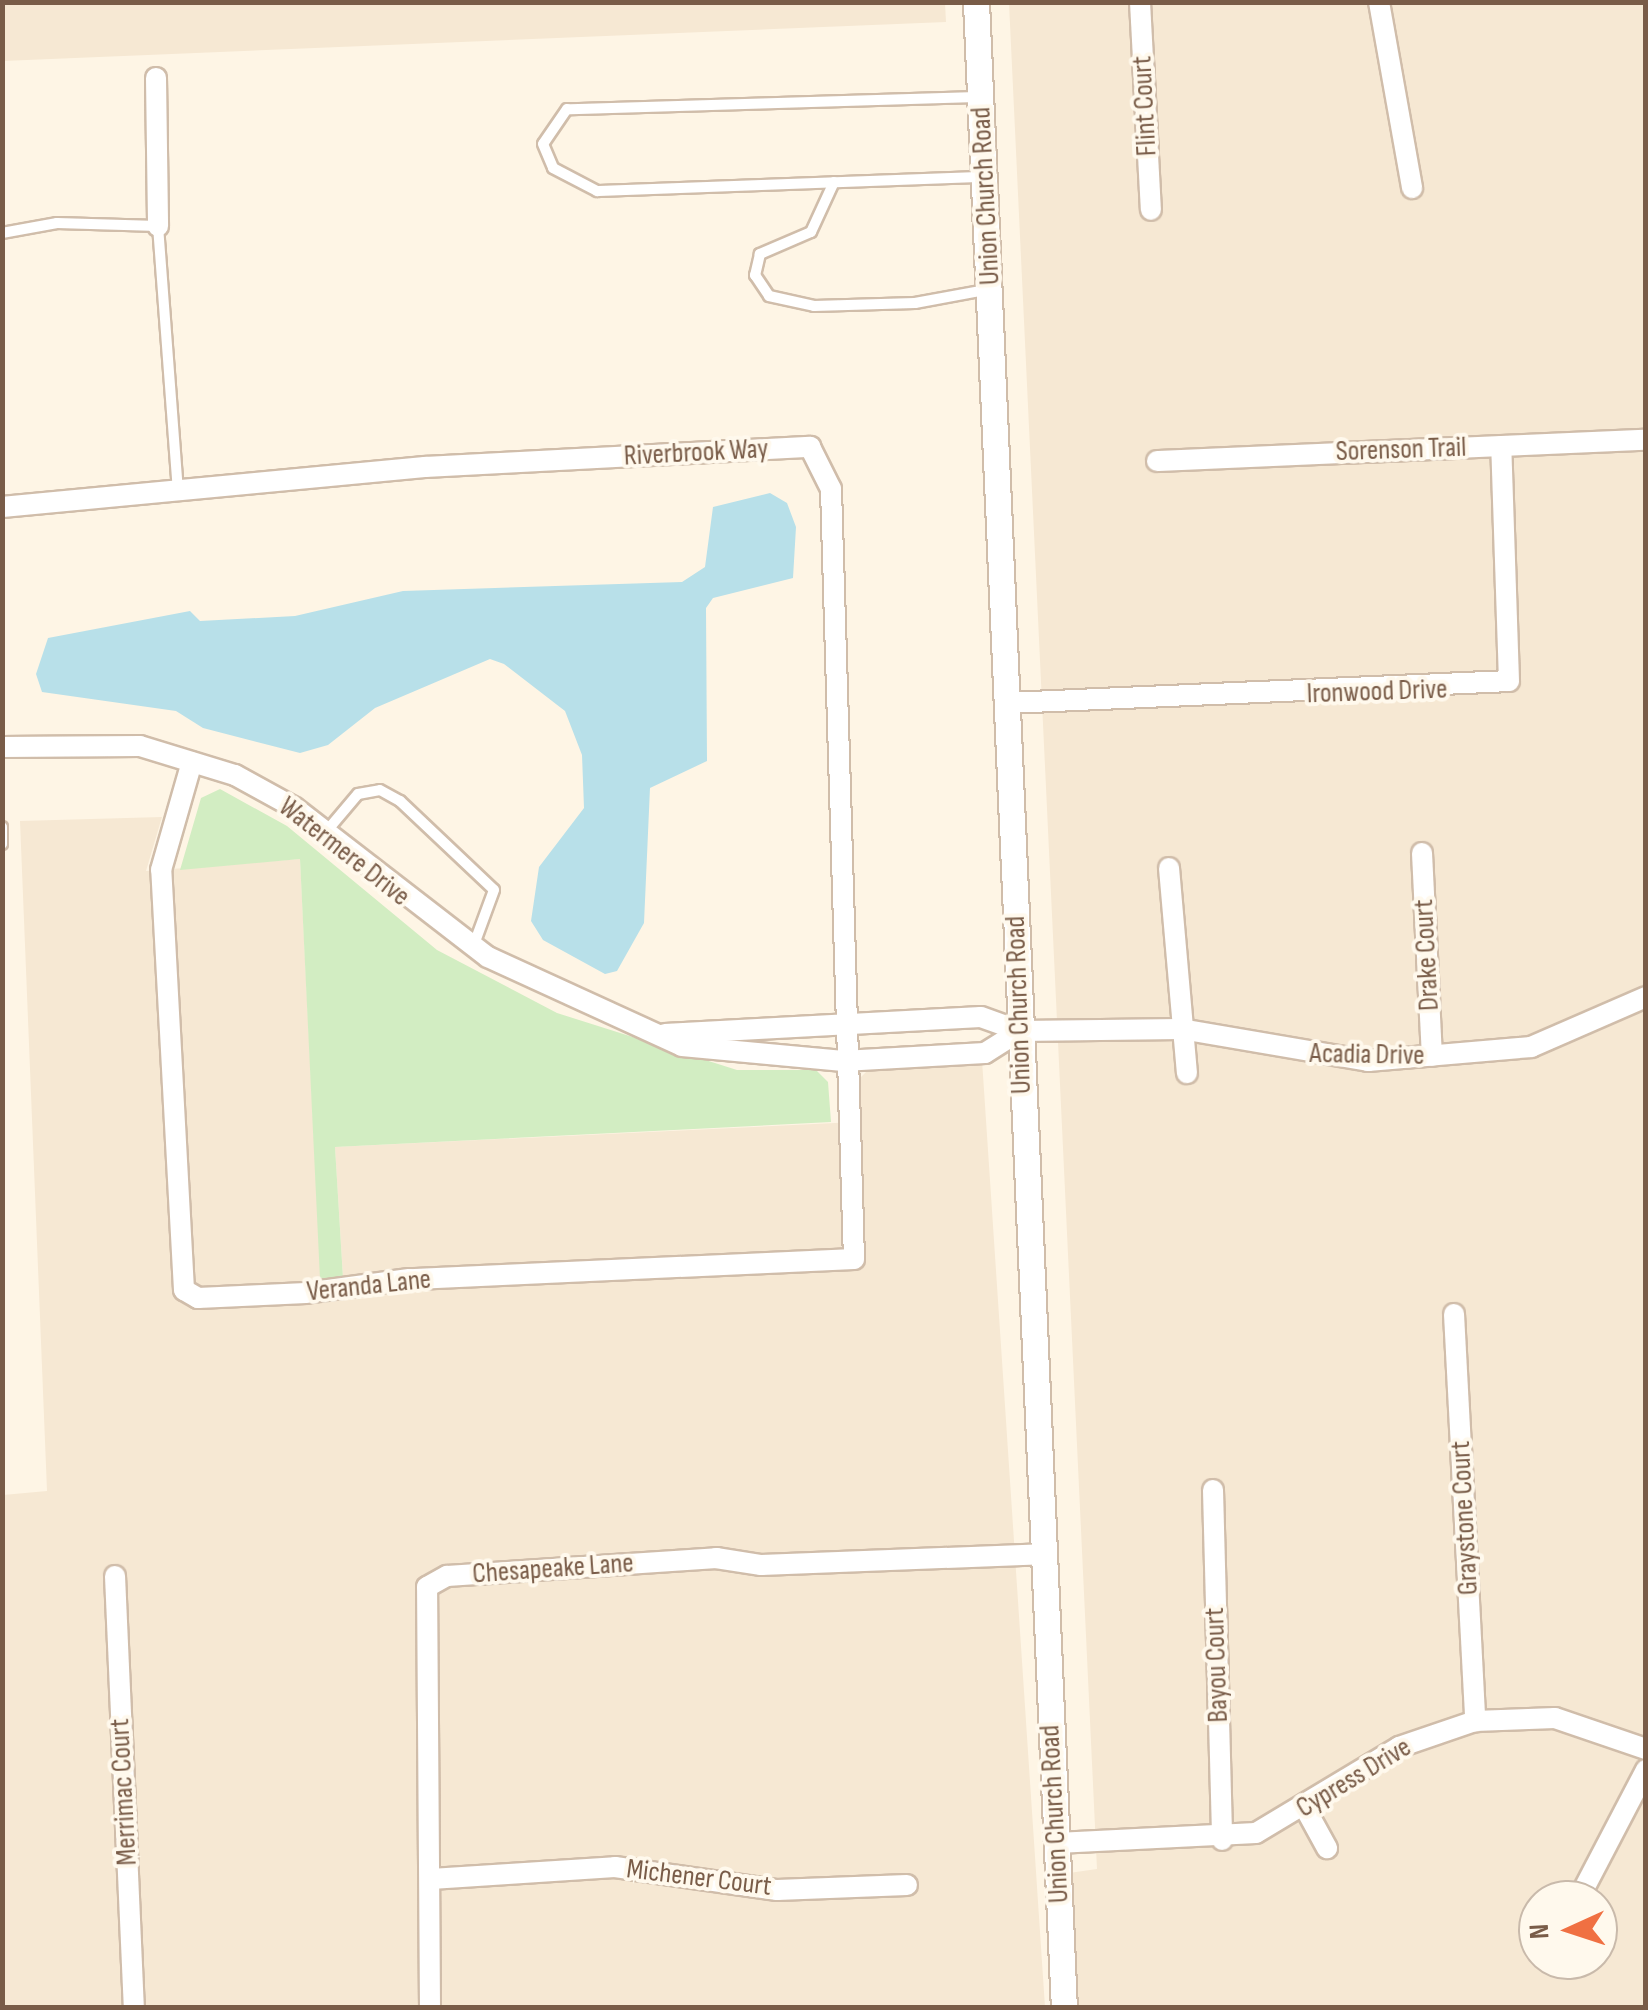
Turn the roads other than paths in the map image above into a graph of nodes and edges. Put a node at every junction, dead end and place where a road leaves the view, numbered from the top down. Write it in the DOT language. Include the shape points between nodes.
graph roads {
  1 [pos="976,2"];
  2 [pos="1140,2"];
  3 [pos="1379,2"];
  4 [pos="156,78"];
  5 [pos="981,96"];
  6 [pos="985,177"];
  7 [pos="834,182"];
  8 [pos="1412,188"];
  9 [pos="1151,210"];
  10 [pos="158,226"];
  11 [pos="2,232"];
  12 [pos="991,290"];
  13 [pos="1646,440"];
  14 [pos="1501,446"];
  15 [pos="1157,461"];
  16 [pos="178,494"];
  17 [pos="2,507"];
  18 [pos="1008,702"];
  19 [pos="2,747"];
  20 [pos="192,762"];
  21 [pos="2,827"];
  22 [pos="325,833"];
  23 [pos="2,844"];
  24 [pos="1422,853"];
  25 [pos="1169,868"];
  26 [pos="472,948"];
  27 [pos="1646,997"];
  28 [pos="842,1024"];
  29 [pos="1181,1029"];
  30 [pos="1020,1031"];
  31 [pos="665,1034"];
  32 [pos="1432,1056"];
  33 [pos="843,1060"];
  34 [pos="1187,1073"];
  35 [pos="1454,1314"];
  36 [pos="1213,1490"];
  37 [pos="1042,1554"];
  38 [pos="115,1576"];
  39 [pos="1475,1721"];
  40 [pos="1646,1749"];
  41 [pos="1646,1770"];
  42 [pos="1305,1808"];
  43 [pos="1222,1840"];
  44 [pos="1057,1842"];
  45 [pos="1327,1848"];
  46 [pos="431,1879"];
  47 [pos="1588,1880"];
  48 [pos="907,1886"];
  49 [pos="134,2008"];
  50 [pos="430,2008"];
  51 [pos="1064,2008"];
  1 -- 5 [label="street, Union Church Road"];
  2 -- 9 [label="street, Flint Court"];
  3 -- 8 [label="street"];
  4 -- 10 [label="street"];
  5 -- 6 [label="street, Union Church Road"];
  5 -- 7 [label="lane" via="566,108 543,144 553,168 597,191"];
  6 -- 7 [label="lane"];
  6 -- 12 [label="street, Union Church Road"];
  7 -- 12 [label="lane" via="811,232 760,254 755,275 769,296 814,306 915,303"];
  10 -- 11 [label="lane" via="56,223"];
  10 -- 16 [label="lane"];
  12 -- 18 [label="street, Union Church Road"];
  13 -- 14 [label="street, Sorenson Trail"];
  14 -- 15 [label="street, Sorenson Trail"];
  14 -- 18 [label="street, Ironwood Drive" via="1509,681"];
  16 -- 17 [label="street, Riverbrook Way"];
  16 -- 28 [label="street, Riverbrook Way" via="426,467 810,447 831,490 846,890"];
  18 -- 30 [label="street, Union Church Road"];
  19 -- 20 [label="street, Watermere Drive" via="102,742"];
  20 -- 22 [label="street, Watermere Drive" via="234,775"];
  20 -- 33 [label="street, Veranda Lane" via="160,870 180,1260 184,1290 198,1298 854,1259"];
  21 -- 23 [label="lane"];
  22 -- 26 [label="street, Watermere Drive"];
  22 -- 26 [label="lane" via="358,794 380,790 400,801 494,890"];
  24 -- 32 [label="street, Drake Court"];
  25 -- 29 [label="street"];
  26 -- 31 [label="street, Watermere Drive" via="579,1004"];
  27 -- 32 [label="street, Acadia Drive" via="1532,1047"];
  28 -- 30 [label="street, Watermere Drive" via="981,1017"];
  28 -- 31 [label="street, Watermere Drive"];
  28 -- 33 [label="street, Veranda Lane"];
  29 -- 30 [label="street, Acadia Drive"];
  29 -- 32 [label="street, Acadia Drive" via="1316,1059"];
  29 -- 34 [label="street"];
  30 -- 33 [label="street, Watermere Drive" via="984,1053"];
  30 -- 37 [label="street, Union Church Road"];
  31 -- 33 [label="street, Watermere Drive" via="715,1053"];
  35 -- 39 [label="street, Graystone Court"];
  36 -- 43 [label="street, Bayou Court"];
  37 -- 44 [label="street, Union Church Road"];
  37 -- 46 [label="street, Chesapeake Lane" via="761,1566 716,1558 437,1582 420,1612"];
  38 -- 49 [label="street, Merrimac Court"];
  39 -- 40 [label="street, Cypress Drive" via="1556,1718"];
  39 -- 42 [label="street, Cypress Drive" via="1399,1748"];
  41 -- 47 [label="street"];
  42 -- 43 [label="street, Cypress Drive"];
  42 -- 45 [label="street"];
  43 -- 44 [label="street, Cypress Drive"];
  44 -- 51 [label="street, Union Church Road"];
  46 -- 48 [label="street, Michener Court" via="616,1867 777,1890"];
  46 -- 50 [label="street, Chesapeake Lane"];
}
